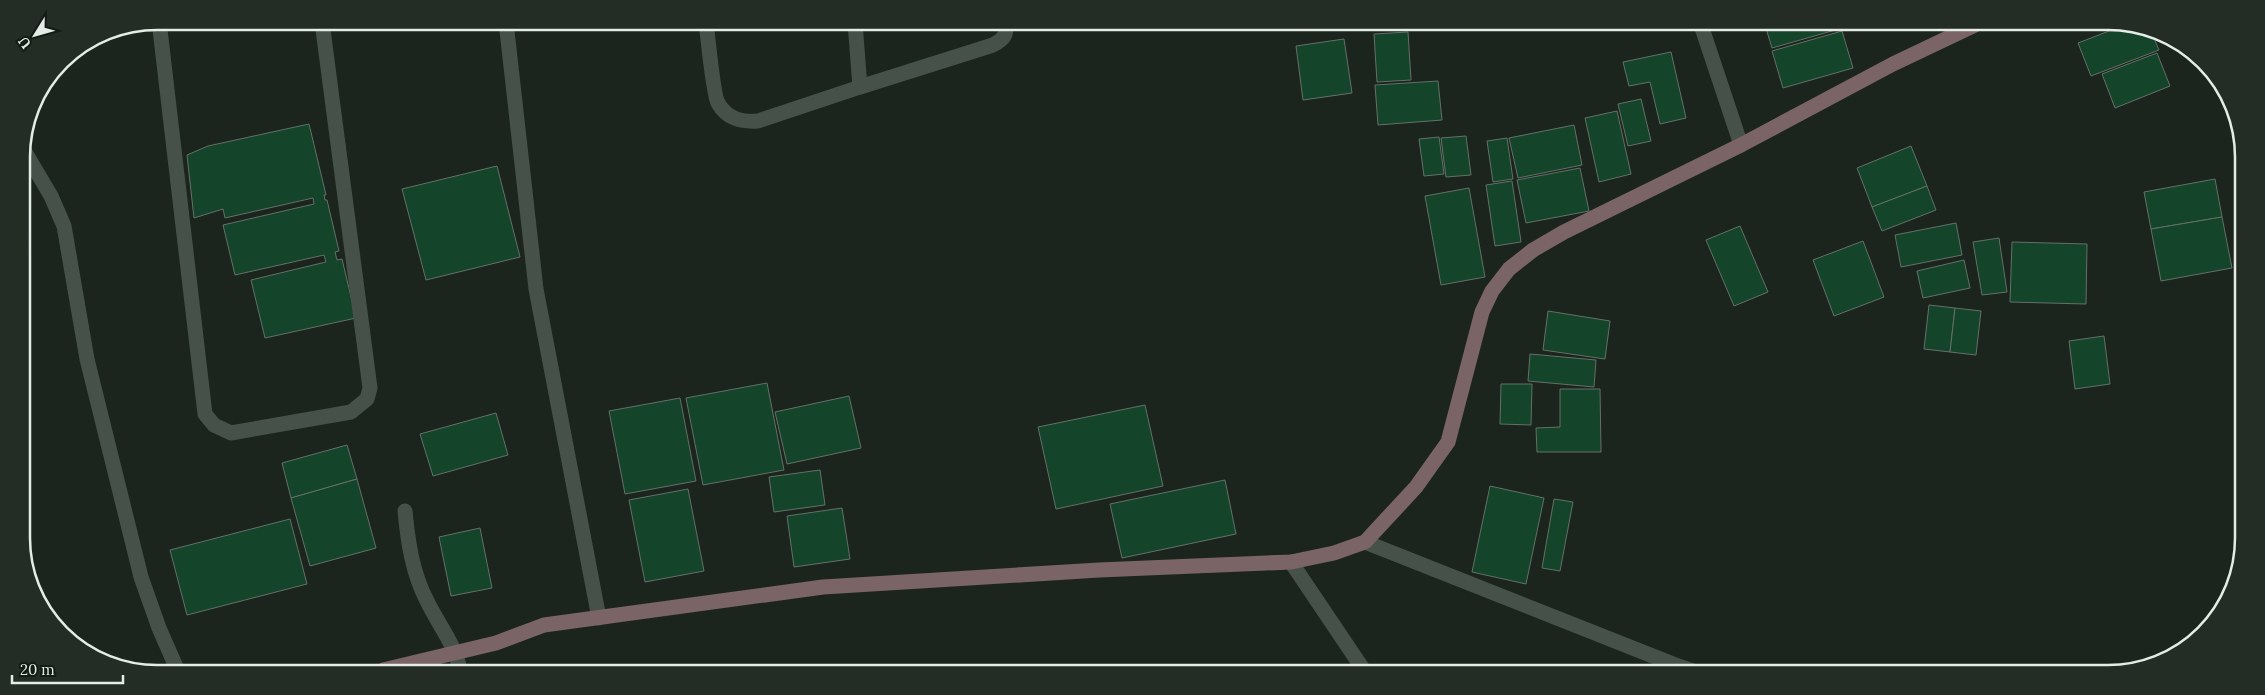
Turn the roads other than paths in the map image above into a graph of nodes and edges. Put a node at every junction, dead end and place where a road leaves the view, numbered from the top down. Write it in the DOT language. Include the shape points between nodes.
graph roads {
  1 [pos="160,30"];
  2 [pos="323,30"];
  3 [pos="507,30"];
  4 [pos="707,30"];
  5 [pos="856,30"];
  6 [pos="1007,30"];
  7 [pos="1703,30"];
  8 [pos="1964,30"];
  9 [pos="860,87"];
  10 [pos="1741,145"];
  11 [pos="30,161"];
  12 [pos="405,511"];
  13 [pos="1365,542"];
  14 [pos="1291,562"];
  15 [pos="599,618"];
  16 [pos="456,653"];
  17 [pos="175,665"];
  18 [pos="404,665"];
  19 [pos="459,665"];
  20 [pos="1360,665"];
  21 [pos="1676,665"];
  1 -- 2 [label="street" via="205,414 214,425 231,433 351,412 367,399 370,388"];
  3 -- 15 [label="street" via="536,288"];
  4 -- 9 [label="street" via="717,102 741,122 758,121"];
  5 -- 9 [label="street"];
  6 -- 9 [label="street" via="1003,40 993,45"];
  7 -- 10 [label="street"];
  8 -- 10 [label="street"];
  10 -- 13 [label="street" via="1564,232 1509,269 1492,291 1482,312 1448,442 1416,487"];
  11 -- 17 [label="street" via="64,226 87,359 141,577"];
  12 -- 16 [label="street" via="413,566 426,600"];
  13 -- 14 [label="street" via="1334,553"];
  13 -- 21 [label="street"];
  14 -- 15 [label="street" via="823,587"];
  14 -- 20 [label="street"];
  15 -- 16 [label="street" via="544,625 496,643"];
  16 -- 18 [label="street"];
  16 -- 19 [label="street"];
}
